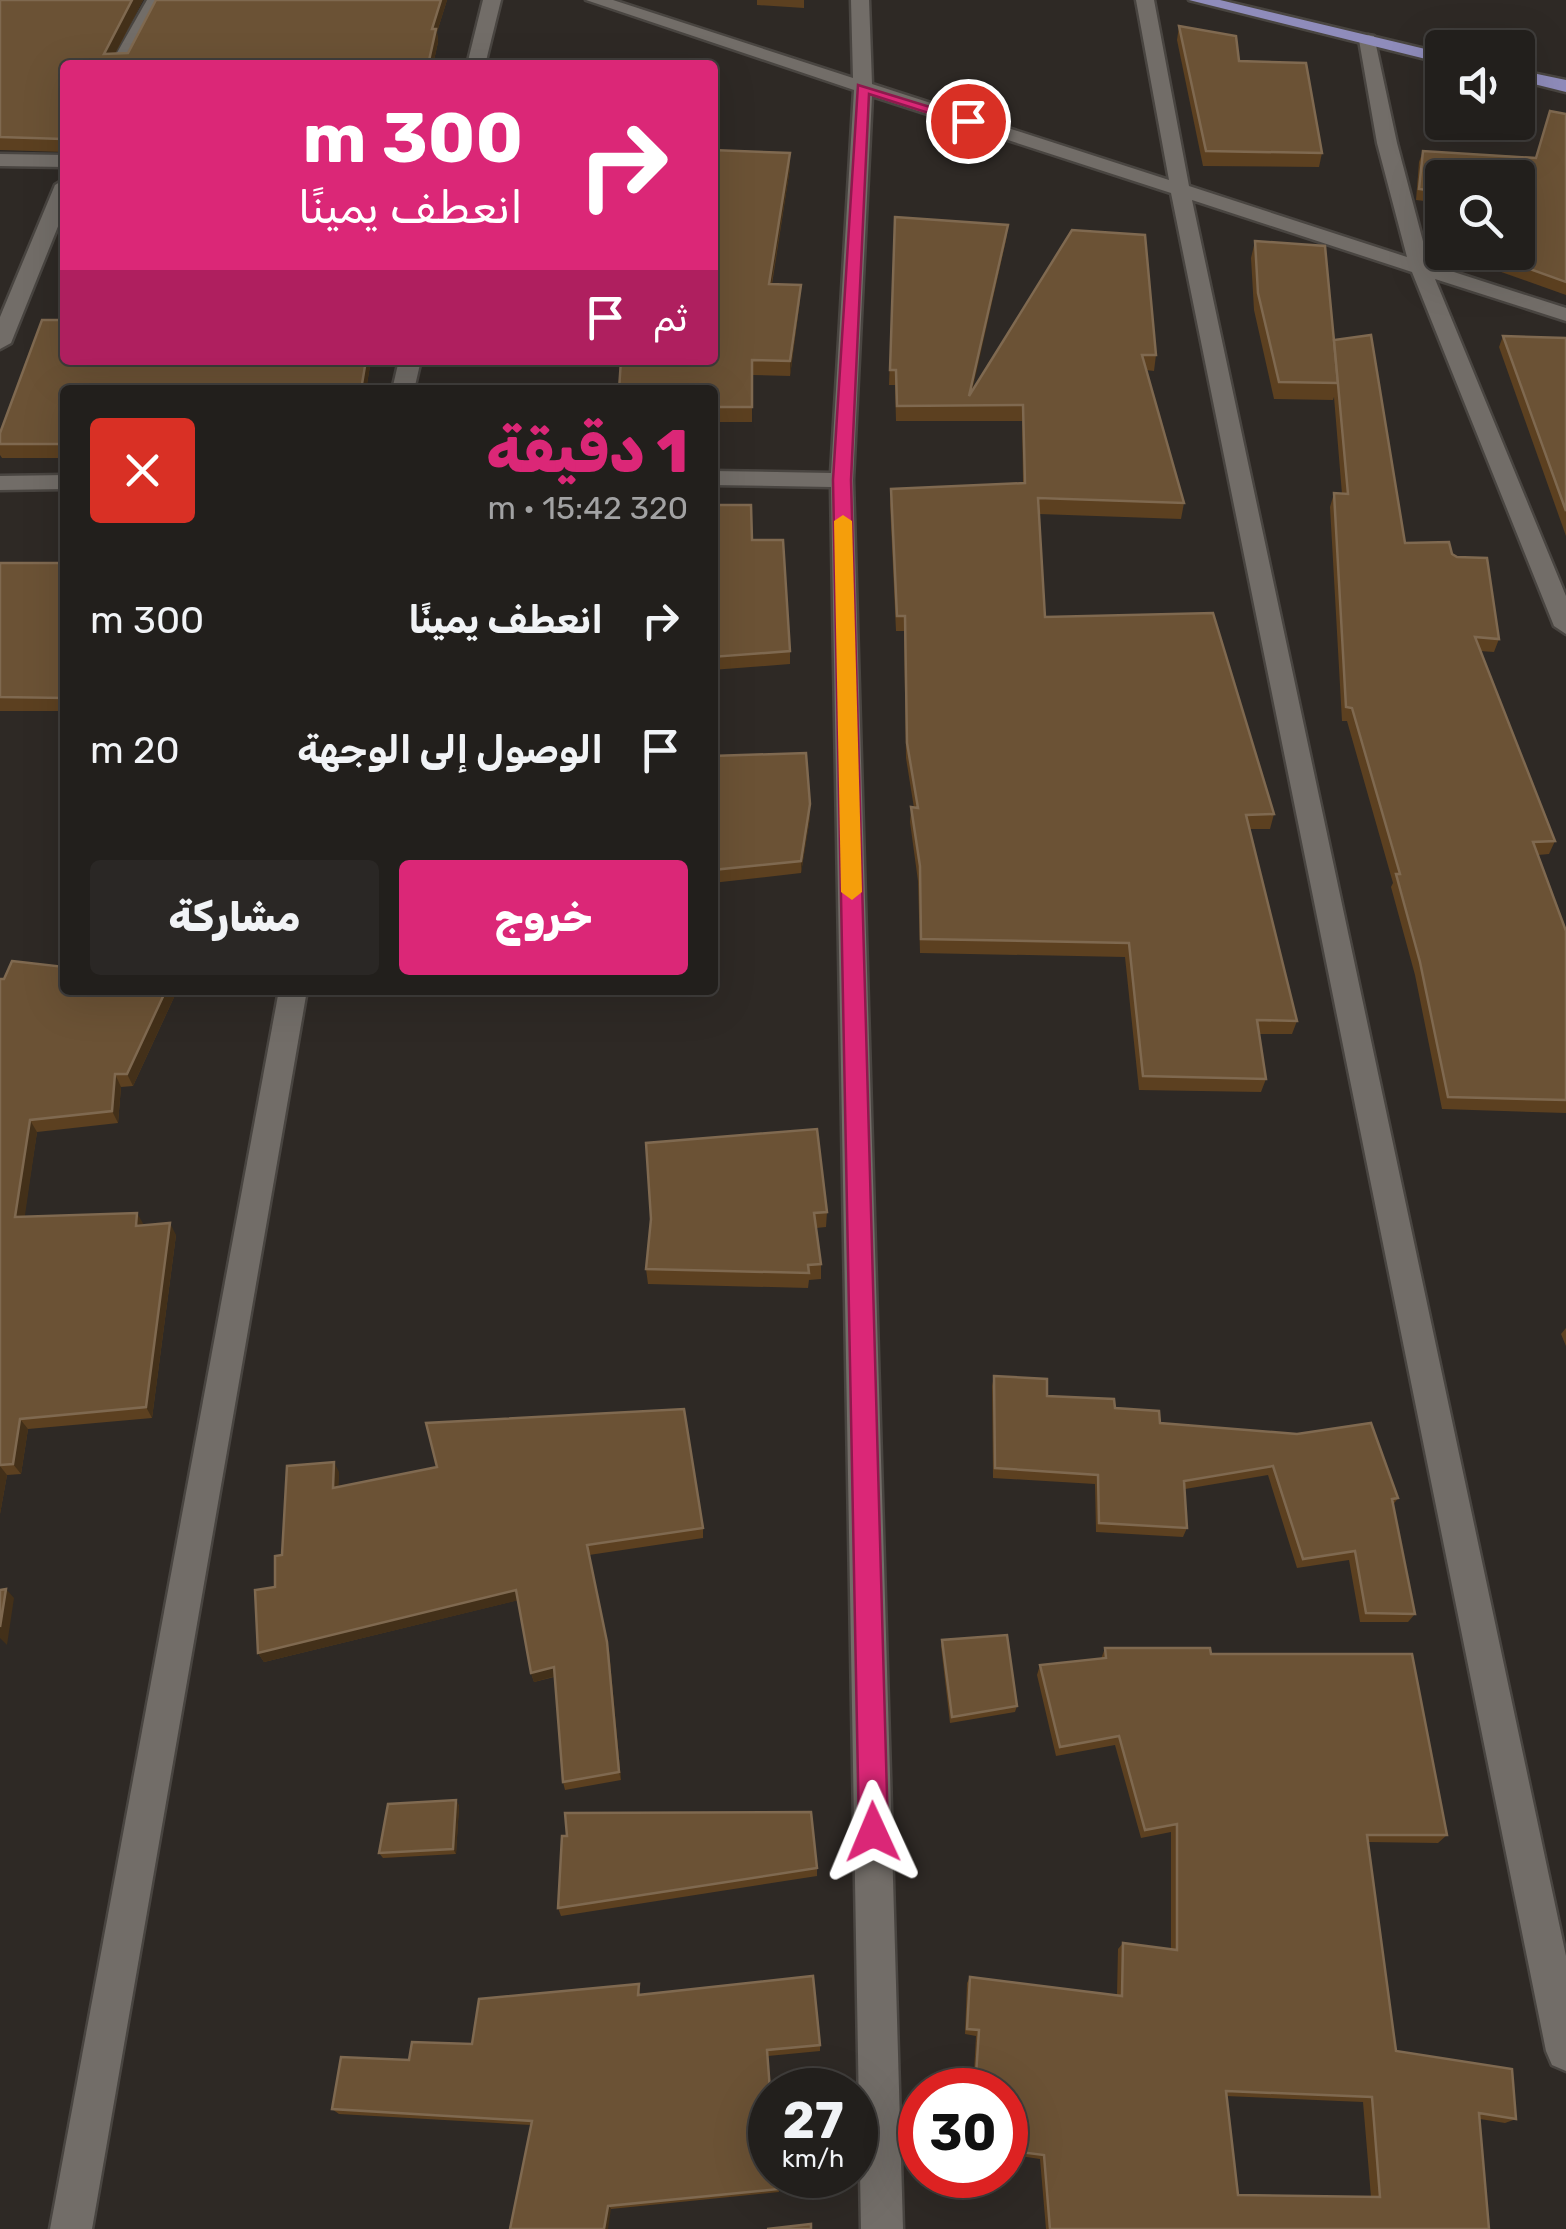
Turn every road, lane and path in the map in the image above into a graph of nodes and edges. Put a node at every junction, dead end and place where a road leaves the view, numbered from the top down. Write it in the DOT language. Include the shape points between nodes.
graph roads {
  1 [pos="156,0"];
  2 [pos="492,0"];
  3 [pos="595,0"];
  4 [pos="860,0"];
  5 [pos="1145,0"];
  6 [pos="1198,0"];
  7 [pos="1368,40"];
  8 [pos="1425,54"];
  9 [pos="122,60"];
  10 [pos="477,60"];
  11 [pos="1535,79"];
  12 [pos="1566,86"];
  13 [pos="863,88"];
  14 [pos="0,160"];
  15 [pos="60,161"];
  16 [pos="1180,188"];
  17 [pos="60,197"];
  18 [pos="1420,267"];
  19 [pos="1566,315"];
  20 [pos="0,343"];
  21 [pos="718,478"];
  22 [pos="842,480"];
  23 [pos="60,482"];
  24 [pos="0,483"];
  25 [pos="1566,626"];
  26 [pos="291,995"];
  27 [pos="1566,2051"];
  28 [pos="70,2229"];
  29 [pos="882,2229"];
  1 -- 9 [label="street"];
  2 -- 10 [label="street"];
  3 -- 13 [label="street"];
  4 -- 13 [label="street"];
  5 -- 16 [label="street"];
  6 -- 7 [label="main road"];
  7 -- 8 [label="main road"];
  7 -- 18 [label="street"];
  11 -- 12 [label="main road"];
  13 -- 16 [label="street"];
  13 -- 22 [label="street"];
  14 -- 15 [label="street"];
  16 -- 18 [label="street"];
  16 -- 27 [label="street"];
  17 -- 20 [label="street"];
  18 -- 19 [label="street"];
  18 -- 25 [label="street"];
  21 -- 22 [label="street"];
  22 -- 29 [label="street"];
  23 -- 24 [label="street"];
  26 -- 28 [label="street"];
}
